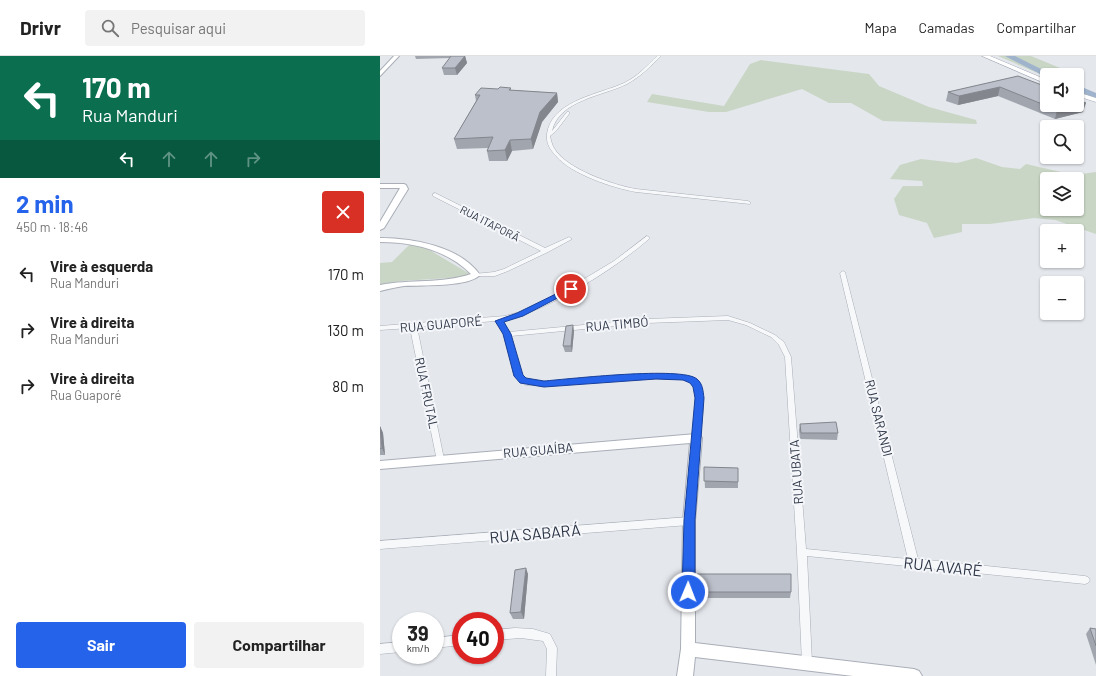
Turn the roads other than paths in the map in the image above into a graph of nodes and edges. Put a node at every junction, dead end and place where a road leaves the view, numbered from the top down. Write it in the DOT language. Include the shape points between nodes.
graph roads {
  1 [pos="396,56"];
  2 [pos="659,56"];
  3 [pos="664,56"];
  4 [pos="985,56"];
  5 [pos="380,74"];
  6 [pos="1040,79"];
  7 [pos="1084,96"];
  8 [pos="1096,100"];
  9 [pos="549,135"];
  10 [pos="380,186"];
  11 [pos="435,195"];
  12 [pos="748,203"];
  13 [pos="380,228"];
  14 [pos="647,238"];
  15 [pos="569,239"];
  16 [pos="380,240"];
  17 [pos="546,251"];
  18 [pos="843,273"];
  19 [pos="476,275"];
  20 [pos="380,288"];
  21 [pos="728,318"];
  22 [pos="499,321"];
  23 [pos="413,326"];
  24 [pos="380,328"];
  25 [pos="507,334"];
  26 [pos="696,438"];
  27 [pos="440,459"];
  28 [pos="380,465"];
  29 [pos="690,520"];
  30 [pos="380,545"];
  31 [pos="802,552"];
  32 [pos="914,563"];
  33 [pos="1085,580"];
  34 [pos="504,634"];
  35 [pos="392,648"];
  36 [pos="380,649"];
  37 [pos="688,649"];
  38 [pos="807,663"];
  39 [pos="551,676"];
  40 [pos="685,676"];
  41 [pos="914,676"];
  1 -- 5 [label="street"];
  2 -- 9 [label="street" via="628,82 590,96 563,111 551,124"];
  3 -- 9 [label="street" via="632,82 578,105 562,118 556,131"];
  4 -- 6 [label="main road"];
  7 -- 8 [label="main road"];
  9 -- 12 [label="street" via="550,147 558,156 579,171 622,188"];
  10 -- 13 [label="street" via="404,186"];
  11 -- 17 [label="street, RUA ITAPORÃ"];
  14 -- 22 [label="street, RUA GUAPORÉ" via="605,270 532,308"];
  15 -- 17 [label="street"];
  16 -- 19 [label="street" via="420,243 432,247 469,267"];
  17 -- 19 [label="street" via="500,272"];
  18 -- 32 [label="street, RUA SARANDI"];
  19 -- 20 [label="street" via="462,279 400,283"];
  21 -- 25 [label="street, RUA TIMBÓ" via="647,321"];
  21 -- 31 [label="street, RUA UBATA" via="773,336 782,344 788,357"];
  22 -- 23 [label="street, RUA GUAPORÉ"];
  22 -- 25 [label="street"];
  23 -- 24 [label="street, RUA GUAPORÉ"];
  23 -- 27 [label="street, RUA FRUTAL"];
  25 -- 26 [label="street" via="518,376 529,383 656,376 694,380 700,398"];
  26 -- 27 [label="street, RUA GUAÍBA"];
  26 -- 29 [label="street"];
  27 -- 28 [label="street, RUA GUAÍBA"];
  29 -- 30 [label="street, RUA SABARÁ"];
  29 -- 37 [label="street"];
  31 -- 32 [label="street, RUA AVARÉ"];
  31 -- 38 [label="street, RUA UBATA"];
  32 -- 33 [label="street, RUA AVARÉ"];
  34 -- 39 [label="street" via="534,633 546,638 552,648"];
  35 -- 36 [label="street"];
  37 -- 38 [label="street"];
  37 -- 40 [label="street"];
  38 -- 41 [label="street"];
}
